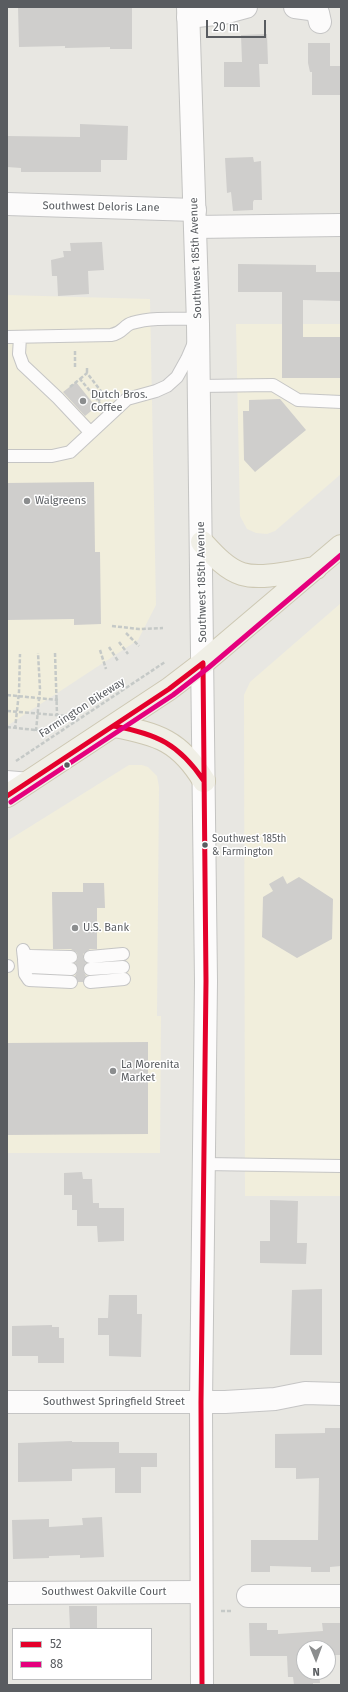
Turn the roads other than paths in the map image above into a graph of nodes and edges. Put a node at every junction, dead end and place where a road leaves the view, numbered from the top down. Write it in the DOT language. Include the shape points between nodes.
graph roads {
  1 [pos="246,7"];
  2 [pos="295,7"];
  3 [pos="188,12"];
  4 [pos="320,22"];
  5 [pos="7,204"];
  6 [pos="195,218"];
  7 [pos="340,226"];
  8 [pos="198,326"];
  9 [pos="7,337"];
  10 [pos="20,337"];
  11 [pos="199,386"];
  12 [pos="341,402"];
  13 [pos="90,432"];
  14 [pos="7,456"];
  15 [pos="202,542"];
  16 [pos="341,546"];
  17 [pos="316,568"];
  18 [pos="203,663"];
  19 [pos="114,726"];
  20 [pos="7,777"];
  21 [pos="31,780"];
  22 [pos="204,781"];
  23 [pos="7,796"];
  24 [pos="123,954"];
  25 [pos="71,957"];
  26 [pos="24,960"];
  27 [pos="71,969"];
  28 [pos="71,982"];
  29 [pos="90,982"];
  30 [pos="204,1164"];
  31 [pos="341,1166"];
  32 [pos="341,1394"];
  33 [pos="7,1402"];
  34 [pos="201,1402"];
  35 [pos="7,1593"];
  36 [pos="248,1596"];
  37 [pos="341,1596"];
  38 [pos="201,1602"];
  39 [pos="202,1685"];
  1 -- 3 [label="street" via="224,13"];
  2 -- 4 [label="street" via="318,13"];
  3 -- 6 [label="street, Southwest 185th Avenue"];
  5 -- 6 [label="street, Southwest Deloris Lane"];
  6 -- 7 [label="street, Southwest Deloris Lane"];
  6 -- 8 [label="street, Southwest 185th Avenue"];
  8 -- 10 [label="lane" via="147,320 129,324 123,331 111,335"];
  8 -- 11 [label="street, Southwest 185th Avenue"];
  8 -- 13 [label="lane" via="188,359 177,377 156,391 127,399"];
  9 -- 10 [label="lane"];
  10 -- 13 [label="lane" via="19,354 23,365"];
  11 -- 12 [label="lane" via="274,385 298,400"];
  11 -- 15 [label="street, Southwest 185th Avenue"];
  13 -- 14 [label="lane" via="70,452"];
  15 -- 17 [label="main road" via="220,561 245,575 262,576"];
  15 -- 18 [label="street, Southwest 185th Avenue"];
  16 -- 17 [label="main road"];
  17 -- 18 [label="main road"];
  18 -- 19 [label="main road"];
  18 -- 22 [label="street, Southwest 185th Avenue"];
  19 -- 21 [label="main road"];
  19 -- 22 [label="main road" via="150,734 176,747 187,756"];
  20 -- 21 [label="lane"];
  21 -- 23 [label="main road"];
  22 -- 30 [label="street, Southwest 185th Avenue"];
  24 -- 29 [label="lane" via="90,963 124,973"];
  25 -- 26 [label="lane" via="26,956 23,950"];
  26 -- 27 [label="lane" via="30,968"];
  26 -- 28 [label="lane" via="25,974 29,980"];
  30 -- 31 [label="lane"];
  30 -- 34 [label="street, Southwest 185th Avenue"];
  32 -- 34 [label="street, Southwest Springfield Street" via="305,1393 275,1399"];
  33 -- 34 [label="street, Southwest Springfield Street"];
  34 -- 38 [label="street, Southwest 185th Avenue"];
  35 -- 38 [label="street, Southwest Oakville Court"];
  36 -- 37 [label="street"];
  38 -- 39 [label="street, Southwest 185th Avenue"];
}
